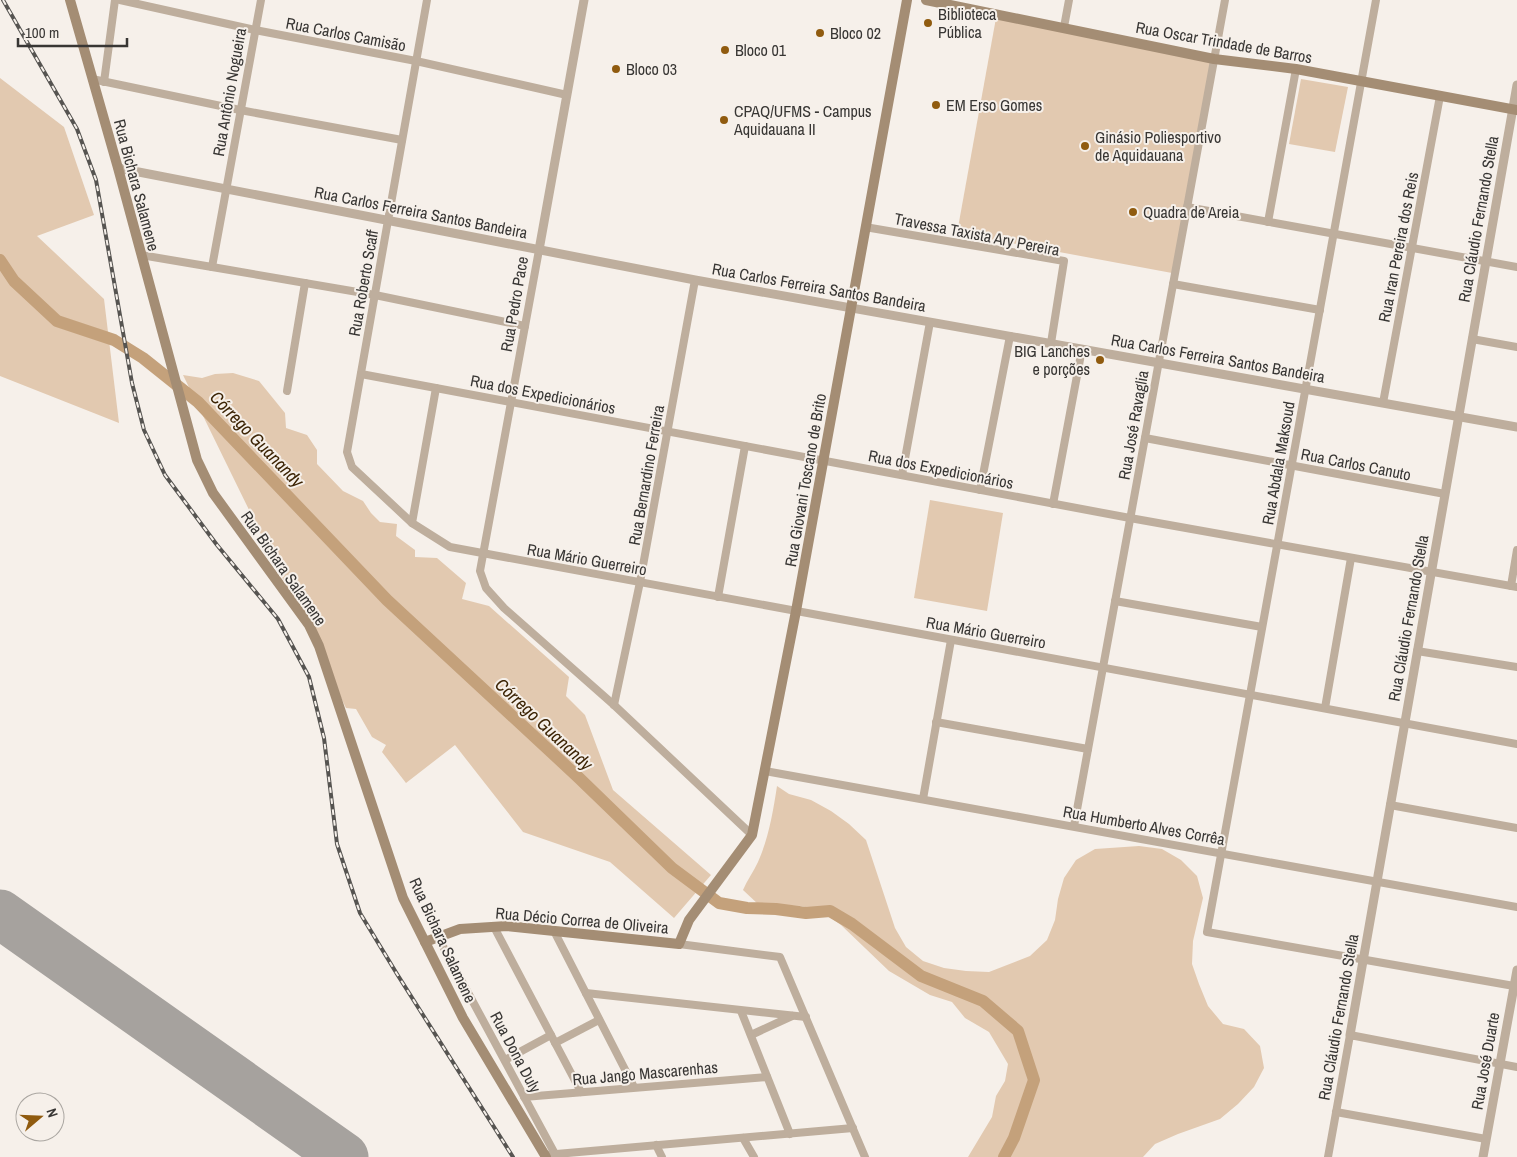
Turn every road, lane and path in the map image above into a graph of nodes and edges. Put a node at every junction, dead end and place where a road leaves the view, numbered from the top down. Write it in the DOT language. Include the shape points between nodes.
graph roads {
  1 [pos="70,0"];
  2 [pos="115,0"];
  3 [pos="120,0"];
  4 [pos="260,0"];
  5 [pos="427,0"];
  6 [pos="584,0"];
  7 [pos="907,0"];
  8 [pos="926,0"];
  9 [pos="1069,0"];
  10 [pos="1225,0"];
  11 [pos="1376,0"];
  12 [pos="1064,28"];
  13 [pos="255,30"];
  14 [pos="1214,59"];
  15 [pos="416,61"];
  16 [pos="1296,70"];
  17 [pos="92,79"];
  18 [pos="104,82"];
  19 [pos="1361,82"];
  20 [pos="1517,85"];
  21 [pos="567,95"];
  22 [pos="1440,96"];
  23 [pos="240,110"];
  24 [pos="1515,110"];
  25 [pos="402,140"];
  26 [pos="118,168"];
  27 [pos="226,189"];
  28 [pos="1187,207"];
  29 [pos="388,221"];
  30 [pos="1268,222"];
  31 [pos="865,228"];
  32 [pos="1334,234"];
  33 [pos="1412,248"];
  34 [pos="538,250"];
  35 [pos="141,255"];
  36 [pos="1486,261"];
  37 [pos="212,267"];
  38 [pos="1517,267"];
  39 [pos="695,280"];
  40 [pos="305,283"];
  41 [pos="1173,284"];
  42 [pos="375,296"];
  43 [pos="851,308"];
  44 [pos="1320,310"];
  45 [pos="930,322"];
  46 [pos="525,326"];
  47 [pos="1010,336"];
  48 [pos="1472,339"];
  49 [pos="1051,343"];
  50 [pos="1517,347"];
  51 [pos="1082,349"];
  52 [pos="1158,363"];
  53 [pos="361,374"];
  54 [pos="436,388"];
  55 [pos="1306,389"];
  56 [pos="287,391"];
  57 [pos="512,402"];
  58 [pos="1383,403"];
  59 [pos="1459,416"];
  60 [pos="1517,427"];
  61 [pos="668,431"];
  62 [pos="1145,438"];
  63 [pos="745,446"];
  64 [pos="824,460"];
  65 [pos="1292,466"];
  66 [pos="902,475"];
  67 [pos="980,490"];
  68 [pos="1445,494"];
  69 [pos="1052,504"];
  70 [pos="1130,518"];
  71 [pos="412,522"];
  72 [pos="1277,544"];
  73 [pos="1517,550"];
  74 [pos="484,554"];
  75 [pos="1351,558"];
  76 [pos="1431,572"];
  77 [pos="640,582"];
  78 [pos="1514,587"];
  79 [pos="718,597"];
  80 [pos="1115,601"];
  81 [pos="796,611"];
  82 [pos="1262,627"];
  83 [pos="951,640"];
  84 [pos="1417,651"];
  85 [pos="1517,667"];
  86 [pos="1103,668"];
  87 [pos="1250,695"];
  88 [pos="614,705"];
  89 [pos="1325,708"];
  90 [pos="936,722"];
  91 [pos="1405,723"];
  92 [pos="1517,744"];
  93 [pos="1088,749"];
  94 [pos="765,771"];
  95 [pos="923,799"];
  96 [pos="1390,805"];
  97 [pos="1074,826"];
  98 [pos="1517,828"];
  99 [pos="752,836"];
  100 [pos="1221,853"];
  101 [pos="1377,881"];
  102 [pos="1517,907"];
  103 [pos="494,927"];
  104 [pos="554,931"];
  105 [pos="438,937"];
  106 [pos="426,942"];
  107 [pos="679,944"];
  108 [pos="1363,958"];
  109 [pos="1517,970"];
  110 [pos="1514,986"];
  111 [pos="586,993"];
  112 [pos="741,1011"];
  113 [pos="793,1016"];
  114 [pos="806,1017"];
  115 [pos="599,1020"];
  116 [pos="750,1034"];
  117 [pos="551,1035"];
  118 [pos="1350,1035"];
  119 [pos="555,1043"];
  120 [pos="505,1060"];
  121 [pos="1500,1064"];
  122 [pos="1517,1066"];
  123 [pos="768,1077"];
  124 [pos="634,1087"];
  125 [pos="581,1092"];
  126 [pos="524,1097"];
  127 [pos="1336,1112"];
  128 [pos="853,1128"];
  129 [pos="790,1134"];
  130 [pos="743,1138"];
  131 [pos="1486,1139"];
  132 [pos="656,1145"];
  133 [pos="549,1155"];
  134 [pos="662,1157"];
  135 [pos="754,1157"];
  136 [pos="865,1157"];
  137 [pos="1328,1157"];
  138 [pos="1483,1157"];
  1 -- 17 [label="main road, Rua Bichara Salamene"];
  2 -- 18 [label="street"];
  3 -- 13 [label="street, Rua Carlos Camisão"];
  4 -- 13 [label="street, Rua Antônio Nogueira"];
  5 -- 15 [label="street, Rua Roberto Scaff"];
  6 -- 21 [label="street, Rua Pedro Pace"];
  7 -- 31 [label="main road, Rua Giovani Toscano de Brito"];
  8 -- 12 [label="main road, Rua Oscar Trindade de Barros"];
  9 -- 12 [label="street"];
  10 -- 14 [label="street, Rua José Ravaglia"];
  11 -- 19 [label="street, Rua Abdala Maksoud"];
  12 -- 14 [label="main road, Rua Oscar Trindade de Barros"];
  13 -- 15 [label="street, Rua Carlos Camisão"];
  13 -- 23 [label="street, Rua Antônio Nogueira"];
  14 -- 16 [label="main road, Rua Oscar Trindade de Barros"];
  14 -- 28 [label="street, Rua José Ravaglia"];
  15 -- 21 [label="street, Rua Carlos Camisão"];
  15 -- 25 [label="street, Rua Roberto Scaff"];
  16 -- 19 [label="main road, Rua Oscar Trindade de Barros"];
  16 -- 30 [label="street"];
  17 -- 18 [label="street"];
  17 -- 26 [label="main road, Rua Bichara Salamene"];
  18 -- 23 [label="street"];
  19 -- 22 [label="main road, Rua Oscar Trindade de Barros"];
  19 -- 32 [label="street, Rua Abdala Maksoud"];
  20 -- 24 [label="street, Rua Cláudio Fernando Stella"];
  21 -- 34 [label="street, Rua Pedro Pace"];
  22 -- 24 [label="main road, Rua Oscar Trindade de Barros"];
  22 -- 33 [label="street, Rua Iran Pereira dos Reis"];
  23 -- 25 [label="street"];
  23 -- 27 [label="street, Rua Antônio Nogueira"];
  24 -- 36 [label="street, Rua Cláudio Fernando Stella"];
  25 -- 29 [label="street, Rua Roberto Scaff"];
  26 -- 27 [label="street, Rua Carlos Ferreira Santos Bandeira"];
  26 -- 35 [label="main road, Rua Bichara Salamene"];
  27 -- 29 [label="street, Rua Carlos Ferreira Santos Bandeira"];
  27 -- 37 [label="street, Rua Antônio Nogueira"];
  28 -- 30 [label="street"];
  28 -- 41 [label="street, Rua José Ravaglia"];
  29 -- 34 [label="street, Rua Carlos Ferreira Santos Bandeira"];
  29 -- 42 [label="street, Rua Roberto Scaff"];
  30 -- 32 [label="street"];
  31 -- 43 [label="main road, Rua Giovani Toscano de Brito"];
  31 -- 49 [label="street, Travessa Taxista Ary Pereira" via="1064,261"];
  32 -- 33 [label="street"];
  32 -- 44 [label="street, Rua Abdala Maksoud"];
  33 -- 36 [label="street"];
  33 -- 58 [label="street, Rua Iran Pereira dos Reis"];
  34 -- 39 [label="street, Rua Carlos Ferreira Santos Bandeira"];
  34 -- 46 [label="street, Rua Pedro Pace"];
  35 -- 37 [label="street"];
  35 -- 106 [label="main road, Rua Bichara Salamene" via="197,460 213,494 309,625 319,646 403,898"];
  36 -- 38 [label="street"];
  36 -- 48 [label="street, Rua Cláudio Fernando Stella"];
  37 -- 40 [label="street"];
  39 -- 43 [label="street, Rua Carlos Ferreira Santos Bandeira"];
  39 -- 61 [label="street, Rua Bernardino Ferreira"];
  40 -- 42 [label="street"];
  40 -- 56 [label="street"];
  41 -- 44 [label="street"];
  41 -- 52 [label="street, Rua José Ravaglia"];
  42 -- 46 [label="street"];
  42 -- 53 [label="street, Rua Roberto Scaff"];
  43 -- 45 [label="street, Rua Carlos Ferreira Santos Bandeira"];
  43 -- 64 [label="main road, Rua Giovani Toscano de Brito"];
  44 -- 55 [label="street, Rua Abdala Maksoud"];
  45 -- 47 [label="street, Rua Carlos Ferreira Santos Bandeira"];
  45 -- 66 [label="street"];
  46 -- 57 [label="street, Rua Pedro Pace"];
  47 -- 49 [label="street, Rua Carlos Ferreira Santos Bandeira"];
  47 -- 67 [label="street"];
  48 -- 50 [label="street"];
  48 -- 59 [label="street, Rua Cláudio Fernando Stella"];
  49 -- 51 [label="street, Rua Carlos Ferreira Santos Bandeira"];
  51 -- 52 [label="street, Rua Carlos Ferreira Santos Bandeira"];
  51 -- 69 [label="street"];
  52 -- 55 [label="street, Rua Carlos Ferreira Santos Bandeira"];
  52 -- 62 [label="street, Rua José Ravaglia"];
  53 -- 54 [label="street, Rua dos Expedicionários"];
  53 -- 71 [label="street, Rua Roberto Scaff" via="347,452 352,467"];
  54 -- 57 [label="street, Rua dos Expedicionários"];
  54 -- 71 [label="street"];
  55 -- 58 [label="street, Rua Carlos Ferreira Santos Bandeira"];
  55 -- 65 [label="street, Rua Abdala Maksoud"];
  57 -- 61 [label="street, Rua dos Expedicionários"];
  57 -- 74 [label="street, Rua Pedro Pace"];
  58 -- 59 [label="street, Rua Carlos Ferreira Santos Bandeira"];
  59 -- 60 [label="street, Rua Carlos Ferreira Santos Bandeira"];
  59 -- 68 [label="street, Rua Cláudio Fernando Stella"];
  61 -- 63 [label="street, Rua dos Expedicionários"];
  61 -- 77 [label="street, Rua Bernardino Ferreira"];
  62 -- 65 [label="street, Rua Carlos Canuto"];
  62 -- 70 [label="street, Rua José Ravaglia"];
  63 -- 64 [label="street, Rua dos Expedicionários"];
  63 -- 79 [label="street"];
  64 -- 66 [label="street, Rua dos Expedicionários"];
  64 -- 81 [label="main road, Rua Giovani Toscano de Brito"];
  65 -- 68 [label="street, Rua Carlos Canuto"];
  65 -- 72 [label="street, Rua Abdala Maksoud"];
  66 -- 67 [label="street, Rua dos Expedicionários"];
  67 -- 69 [label="street, Rua dos Expedicionários"];
  68 -- 76 [label="street, Rua Cláudio Fernando Stella"];
  69 -- 70 [label="street, Rua dos Expedicionários"];
  70 -- 72 [label="street, Rua dos Expedicionários"];
  70 -- 80 [label="street, Rua José Ravaglia"];
  71 -- 74 [label="street, Rua Mário Guerreiro" via="450,547"];
  72 -- 75 [label="street, Rua dos Expedicionários"];
  72 -- 82 [label="street, Rua Abdala Maksoud"];
  73 -- 78 [label="street"];
  74 -- 77 [label="street, Rua Mário Guerreiro"];
  74 -- 88 [label="street, Rua Pedro Pace" via="480,572 486,588 498,602"];
  75 -- 76 [label="street, Rua dos Expedicionários"];
  75 -- 89 [label="street"];
  76 -- 78 [label="street, Rua dos Expedicionários"];
  76 -- 84 [label="street, Rua Cláudio Fernando Stella"];
  77 -- 79 [label="street, Rua Mário Guerreiro"];
  77 -- 88 [label="street, Rua Bernardino Ferreira"];
  79 -- 81 [label="street, Rua Mário Guerreiro"];
  80 -- 82 [label="street"];
  80 -- 86 [label="street, Rua José Ravaglia"];
  81 -- 83 [label="street, Rua Mário Guerreiro"];
  81 -- 94 [label="main road, Rua Giovani Toscano de Brito"];
  82 -- 87 [label="street, Rua Abdala Maksoud"];
  83 -- 86 [label="street, Rua Mário Guerreiro"];
  83 -- 90 [label="street"];
  84 -- 85 [label="street"];
  84 -- 91 [label="street, Rua Cláudio Fernando Stella"];
  86 -- 87 [label="street, Rua Mário Guerreiro"];
  86 -- 93 [label="street, Rua José Ravaglia"];
  87 -- 89 [label="street, Rua Mário Guerreiro"];
  87 -- 100 [label="street, Rua Abdala Maksoud"];
  88 -- 99 [label="street, Rua Pedro Pace"];
  89 -- 91 [label="street, Rua Mário Guerreiro"];
  90 -- 93 [label="street"];
  90 -- 95 [label="street"];
  91 -- 92 [label="street, Rua Mário Guerreiro"];
  91 -- 96 [label="street, Rua Cláudio Fernando Stella"];
  93 -- 97 [label="street, Rua José Ravaglia"];
  94 -- 95 [label="street, Rua Humberto Alves Corrêa"];
  94 -- 99 [label="main road, Rua Giovani Toscano de Brito"];
  95 -- 97 [label="street, Rua Humberto Alves Corrêa"];
  96 -- 98 [label="street"];
  96 -- 101 [label="street, Rua Cláudio Fernando Stella"];
  97 -- 100 [label="street, Rua Humberto Alves Corrêa"];
  99 -- 107 [label="main road, Rua Giovani Toscano de Brito" via="692,917"];
  100 -- 101 [label="street, Rua Humberto Alves Corrêa"];
  100 -- 108 [label="street, Rua Abdala Maksoud" via="1207,932"];
  101 -- 102 [label="street, Rua Humberto Alves Corrêa"];
  101 -- 108 [label="street, Rua Cláudio Fernando Stella"];
  103 -- 104 [label="main road, Rua Décio Correa de Oliveira"];
  103 -- 105 [label="main road, Rua Décio Correa de Oliveira" via="460,929"];
  103 -- 117 [label="street"];
  104 -- 107 [label="main road, Rua Décio Correa de Oliveira"];
  104 -- 111 [label="street"];
  105 -- 106 [label="main road, Rua Décio Correa de Oliveira"];
  105 -- 120 [label="street, Rua Dona Duly"];
  106 -- 133 [label="main road, Rua Bichara Salamene" via="463,1018"];
  107 -- 114 [label="street" via="780,957"];
  108 -- 110 [label="street"];
  108 -- 118 [label="street, Rua Cláudio Fernando Stella"];
  109 -- 110 [label="street, Rua José Duarte"];
  110 -- 121 [label="street, Rua José Duarte"];
  111 -- 112 [label="street"];
  111 -- 115 [label="street"];
  112 -- 113 [label="street"];
  112 -- 116 [label="street"];
  113 -- 114 [label="street"];
  113 -- 116 [label="street"];
  114 -- 128 [label="street"];
  115 -- 119 [label="street"];
  115 -- 124 [label="street"];
  116 -- 123 [label="street"];
  117 -- 119 [label="street"];
  117 -- 120 [label="street"];
  118 -- 121 [label="street"];
  118 -- 127 [label="street, Rua Cláudio Fernando Stella"];
  119 -- 125 [label="street"];
  120 -- 126 [label="street, Rua Dona Duly"];
  121 -- 122 [label="street"];
  121 -- 131 [label="street, Rua José Duarte"];
  123 -- 124 [label="street, Rua Jango Mascarenhas"];
  123 -- 129 [label="street"];
  124 -- 125 [label="street, Rua Jango Mascarenhas"];
  125 -- 126 [label="street, Rua Jango Mascarenhas"];
  126 -- 133 [label="street, Rua Dona Duly"];
  127 -- 131 [label="street"];
  127 -- 137 [label="street, Rua Cláudio Fernando Stella"];
  128 -- 129 [label="street"];
  128 -- 136 [label="street"];
  129 -- 130 [label="street"];
  130 -- 132 [label="street"];
  130 -- 135 [label="street"];
  131 -- 138 [label="street, Rua José Duarte"];
  132 -- 133 [label="street"];
  132 -- 134 [label="street"];
}
